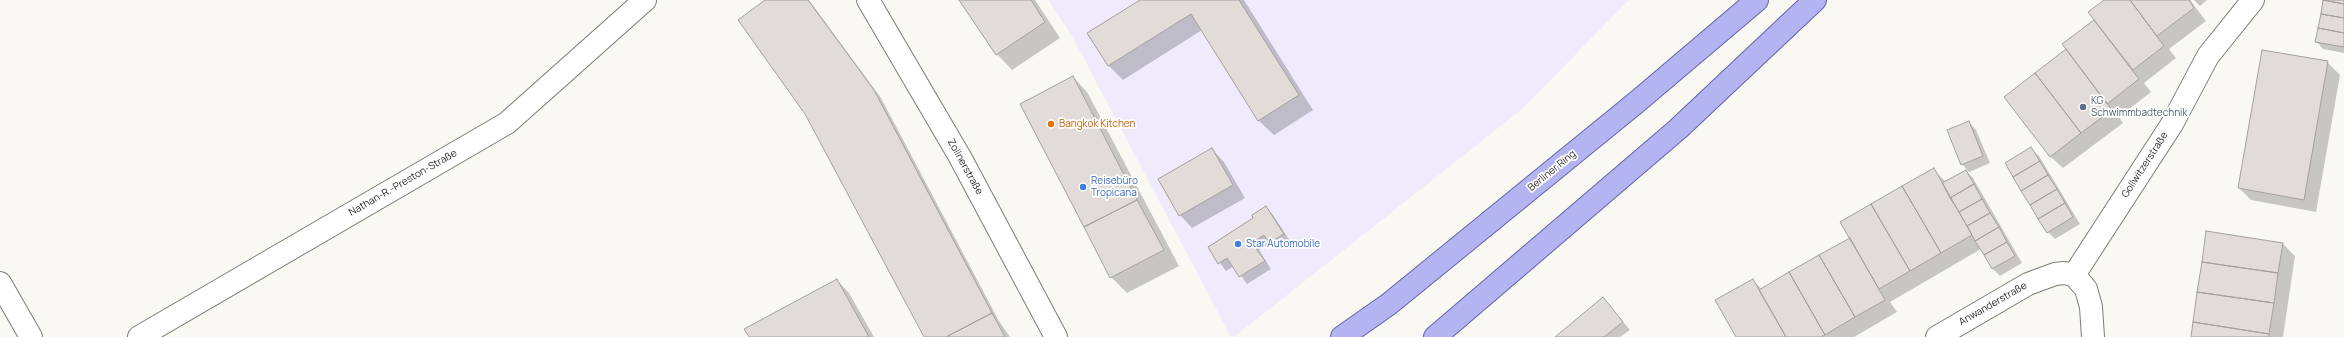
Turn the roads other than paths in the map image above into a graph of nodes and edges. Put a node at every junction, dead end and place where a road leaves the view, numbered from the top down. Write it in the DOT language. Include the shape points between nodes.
graph roads {
  1 [pos="868,0"];
  2 [pos="1757,0"];
  3 [pos="1815,0"];
  4 [pos="2253,0"];
  5 [pos="631,4"];
  6 [pos="2074,274"];
  7 [pos="0,283"];
  8 [pos="31,337"];
  9 [pos="139,337"];
  10 [pos="1056,337"];
  11 [pos="1342,337"];
  12 [pos="1435,337"];
  13 [pos="1937,337"];
  14 [pos="2093,337"];
  1 -- 10 [label="street, Zollnerstraße" via="960,157"];
  2 -- 11 [label="main road, Berliner Ring" via="1638,101 1395,299"];
  3 -- 12 [label="main road" via="1678,128"];
  4 -- 6 [label="street, Gollwitzerstraße" via="2208,56 2172,124"];
  5 -- 9 [label="street, Nathan-R.-Preston-Straße" via="506,123"];
  6 -- 13 [label="street, Anwanderstraße" via="2055,274 2028,284"];
  6 -- 14 [label="street" via="2086,289 2091,307"];
  7 -- 8 [label="street"];
}
